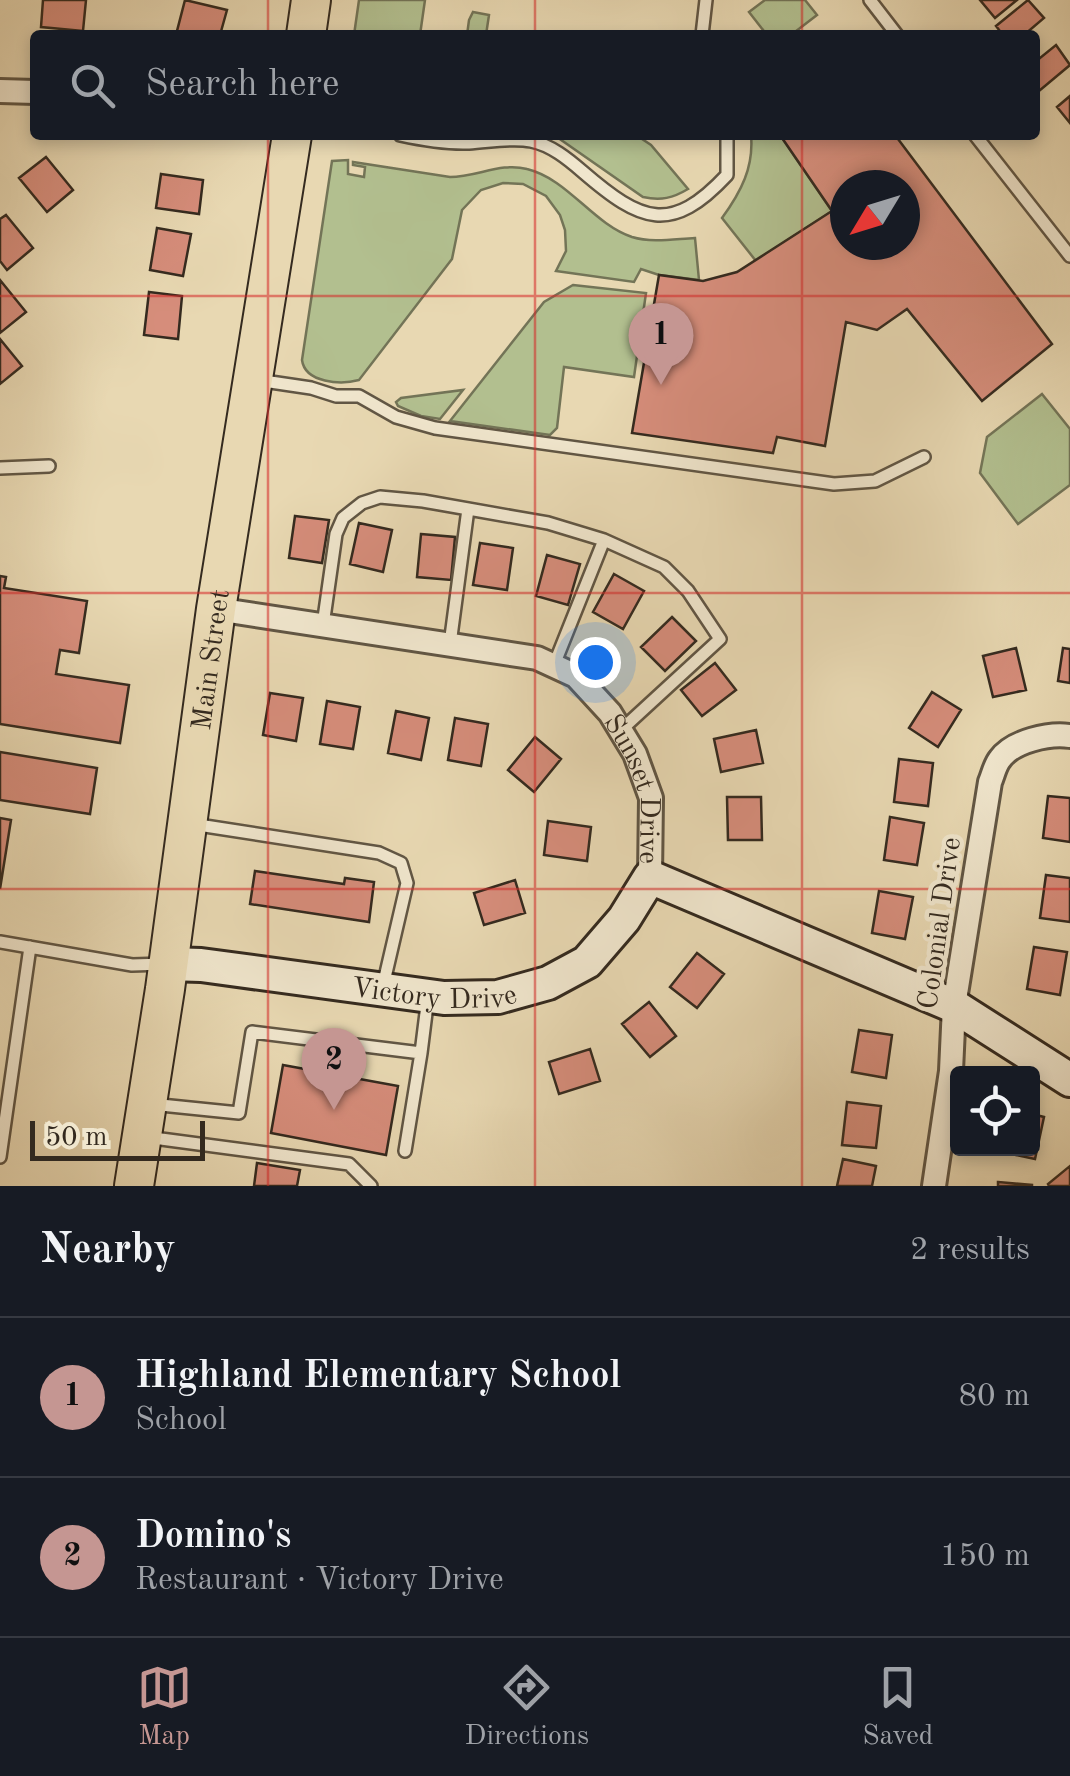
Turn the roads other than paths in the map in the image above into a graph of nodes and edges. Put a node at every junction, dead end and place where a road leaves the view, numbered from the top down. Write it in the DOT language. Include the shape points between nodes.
graph roads {
  1 [pos="311,0"];
  2 [pos="706,0"];
  3 [pos="870,0"];
  4 [pos="307,30"];
  5 [pos="703,30"];
  6 [pos="893,30"];
  7 [pos="0,91"];
  8 [pos="30,92"];
  9 [pos="291,140"];
  10 [pos="424,140"];
  11 [pos="529,140"];
  12 [pos="529,140"];
  13 [pos="727,140"];
  14 [pos="980,140"];
  15 [pos="1070,256"];
  16 [pos="253,380"];
  17 [pos="924,456"];
  18 [pos="49,466"];
  19 [pos="0,468"];
  20 [pos="468,509"];
  21 [pos="604,540"];
  22 [pos="216,608"];
  23 [pos="323,625"];
  24 [pos="450,644"];
  25 [pos="554,666"];
  26 [pos="621,730"];
  27 [pos="1070,736"];
  28 [pos="188,824"];
  29 [pos="650,877"];
  30 [pos="0,942"];
  31 [pos="30,947"];
  32 [pos="168,964"];
  33 [pos="383,988"];
  34 [pos="428,995"];
  35 [pos="954,1006"];
  36 [pos="421,1053"];
  37 [pos="1070,1080"];
  38 [pos="144,1120"];
  39 [pos="405,1150"];
  40 [pos="0,1157"];
  41 [pos="134,1186"];
  42 [pos="371,1186"];
  43 [pos="934,1186"];
  1 -- 4 [label="main road"];
  2 -- 5 [label="lane"];
  3 -- 6 [label="lane"];
  7 -- 8 [label="street"];
  9 -- 16 [label="main road, Main Street"];
  10 -- 11 [label="lane"];
  12 -- 13 [label="lane" via="638,212 663,215 687,211 727,175"];
  14 -- 15 [label="lane"];
  16 -- 17 [label="lane" via="359,396 396,418 435,428 834,484 875,481"];
  16 -- 22 [label="main road, Main Street"];
  18 -- 19 [label="lane"];
  20 -- 21 [label="lane"];
  20 -- 23 [label="lane" via="380,497 342,518"];
  20 -- 24 [label="lane"];
  21 -- 25 [label="lane"];
  21 -- 26 [label="lane" via="664,567 720,639"];
  22 -- 23 [label="street, Sunset Drive"];
  22 -- 28 [label="main road, Main Street"];
  23 -- 24 [label="street, Sunset Drive"];
  24 -- 25 [label="street, Sunset Drive"];
  25 -- 26 [label="street, Sunset Drive" via="576,676"];
  26 -- 29 [label="street, Sunset Drive" via="650,798"];
  27 -- 35 [label="street, Colonial Drive" via="1054,734 1000,756 990,782"];
  28 -- 32 [label="main road, Main Street"];
  28 -- 33 [label="lane" via="379,853 401,863 407,882"];
  29 -- 34 [label="street, Victory Drive" via="587,962 548,983 498,997"];
  29 -- 35 [label="street, Sunset Drive"];
  30 -- 31 [label="lane"];
  31 -- 32 [label="lane" via="132,965"];
  31 -- 40 [label="lane"];
  32 -- 33 [label="street, Victory Drive"];
  32 -- 38 [label="main road, Main Street"];
  33 -- 34 [label="street, Victory Drive"];
  34 -- 36 [label="lane"];
  35 -- 37 [label="street, Sunset Drive"];
  35 -- 43 [label="street, Colonial Drive"];
  36 -- 38 [label="lane" via="252,1032 239,1113"];
  36 -- 39 [label="lane"];
  38 -- 41 [label="main road, Main Street"];
  38 -- 42 [label="lane" via="349,1164"];
}
